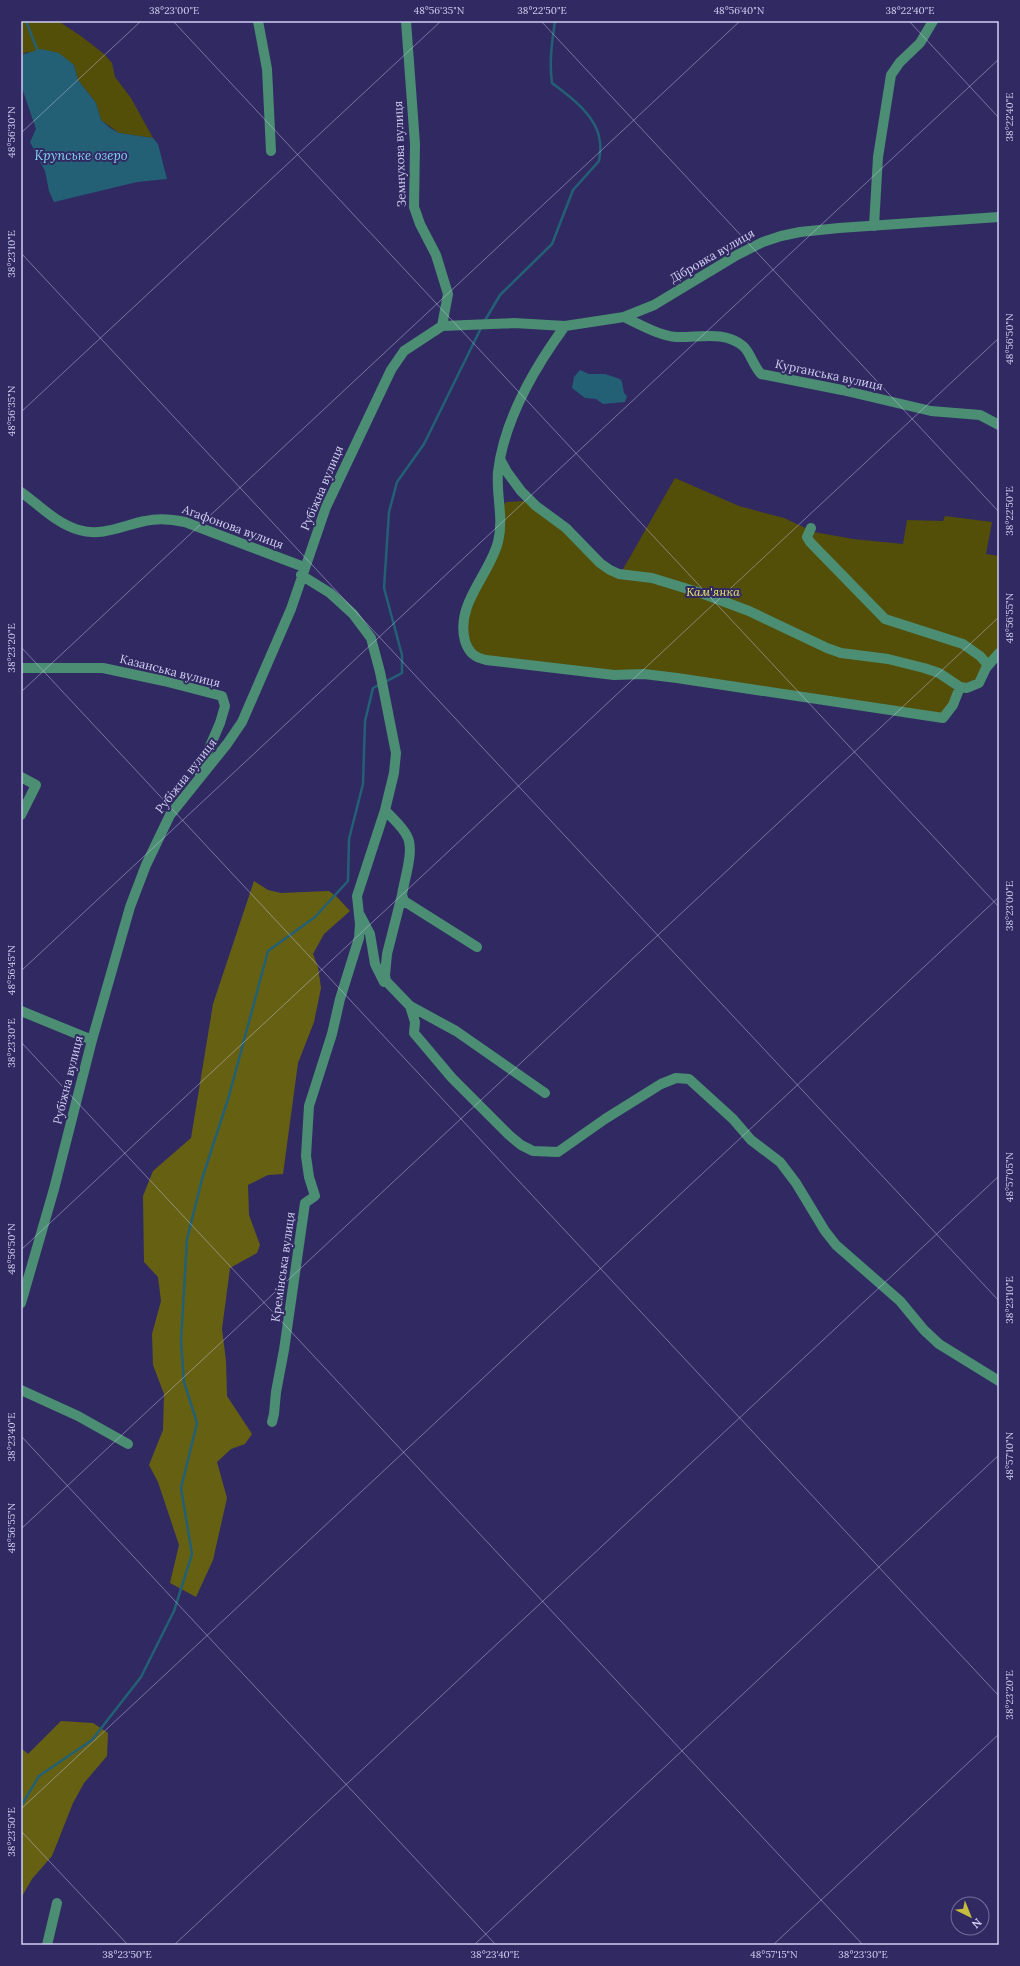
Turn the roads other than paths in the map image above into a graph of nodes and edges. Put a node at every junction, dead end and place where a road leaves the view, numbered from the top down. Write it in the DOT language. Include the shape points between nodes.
graph roads {
  1 [pos="258,21"];
  2 [pos="406,21"];
  3 [pos="933,21"];
  4 [pos="271,151"];
  5 [pos="999,217"];
  6 [pos="874,226"];
  7 [pos="624,317"];
  8 [pos="442,326"];
  9 [pos="565,326"];
  10 [pos="999,425"];
  11 [pos="500,459"];
  12 [pos="21,492"];
  13 [pos="811,528"];
  14 [pos="303,571"];
  15 [pos="999,653"];
  16 [pos="988,665"];
  17 [pos="21,668"];
  18 [pos="960,686"];
  19 [pos="21,778"];
  20 [pos="195,782"];
  21 [pos="384,810"];
  22 [pos="21,815"];
  23 [pos="402,895"];
  24 [pos="359,913"];
  25 [pos="477,947"];
  26 [pos="394,988"];
  27 [pos="410,1006"];
  28 [pos="21,1011"];
  29 [pos="92,1040"];
  30 [pos="545,1093"];
  31 [pos="21,1303"];
  32 [pos="999,1381"];
  33 [pos="21,1390"];
  34 [pos="272,1422"];
  35 [pos="128,1444"];
  36 [pos="57,1903"];
  37 [pos="47,1945"];
  1 -- 4 [label="street" via="267,69"];
  2 -- 8 [label="street, Земнухова вулиця" via="415,144 414,207 436,255 448,294"];
  3 -- 6 [label="street" via="920,43 890,75 878,157"];
  5 -- 6 [label="street, Дібровка вулиця"];
  6 -- 7 [label="street, Дібровка вулиця" via="800,232 763,242 654,305"];
  7 -- 9 [label="street, Дібровка вулиця"];
  7 -- 10 [label="street, Курганська вулиця" via="662,334 676,337 714,336 735,341 743,346 761,374 931,411 980,416"];
  8 -- 9 [label="street, Дібровка вулиця" via="514,323"];
  8 -- 14 [label="street, Рубіжна вулиця" via="404,351 391,370 326,507"];
  9 -- 11 [label="street" via="532,376 510,426"];
  11 -- 18 [label="street" via="521,491 536,506 566,528 610,570 619,574 652,578 701,593 749,611 827,648 841,653 888,659 940,673"];
  11 -- 18 [label="street" via="499,539 497,548 471,597 465,618 465,638 469,652 474,656 486,660 614,675 644,674 677,678 943,718 953,704"];
  12 -- 14 [label="street, Агафонова вулиця" via="62,522 80,531 110,531 145,521 172,519 185,522"];
  13 -- 16 [label="street" via="807,537 810,542 880,615 889,621 963,644"];
  14 -- 20 [label="street, Рубіжна вулиця" via="291,609 242,722"];
  14 -- 21 [label="street, Кремінська вулиця" via="353,614 371,638 396,753 394,773"];
  15 -- 16 [label="street"];
  16 -- 18 [label="street" via="979,683 967,688"];
  17 -- 20 [label="street, Казанська вулиця" via="103,668 222,696 225,706 220,722"];
  19 -- 22 [label="street" via="36,785"];
  20 -- 29 [label="street, Рубіжна вулиця" via="170,815 143,872 130,907"];
  21 -- 23 [label="street, Кремінська вулиця" via="402,828 409,840"];
  21 -- 24 [label="street, Кремінська вулиця" via="357,896"];
  23 -- 25 [label="street" via="404,901 412,908 431,917"];
  23 -- 26 [label="street, Кремінська вулиця" via="384,975 386,981"];
  24 -- 26 [label="street, Кремінська вулиця" via="370,934 373,957 383,980"];
  24 -- 34 [label="street, Кремінська вулиця" via="359,938 310,1106 306,1156 315,1196 305,1203"];
  26 -- 27 [label="street, Кремінська вулиця"];
  27 -- 30 [label="street, Кремінська вулиця" via="456,1031"];
  27 -- 32 [label="street, Кремінська вулиця" via="415,1022 414,1033 452,1078 509,1135 533,1151 558,1152 669,1079 689,1080 733,1119 751,1140 780,1162 836,1245 900,1301 939,1344"];
  28 -- 29 [label="street"];
  29 -- 31 [label="street, Рубіжна вулиця" via="54,1189"];
  33 -- 35 [label="street" via="78,1416"];
  36 -- 37 [label="street"];
}
